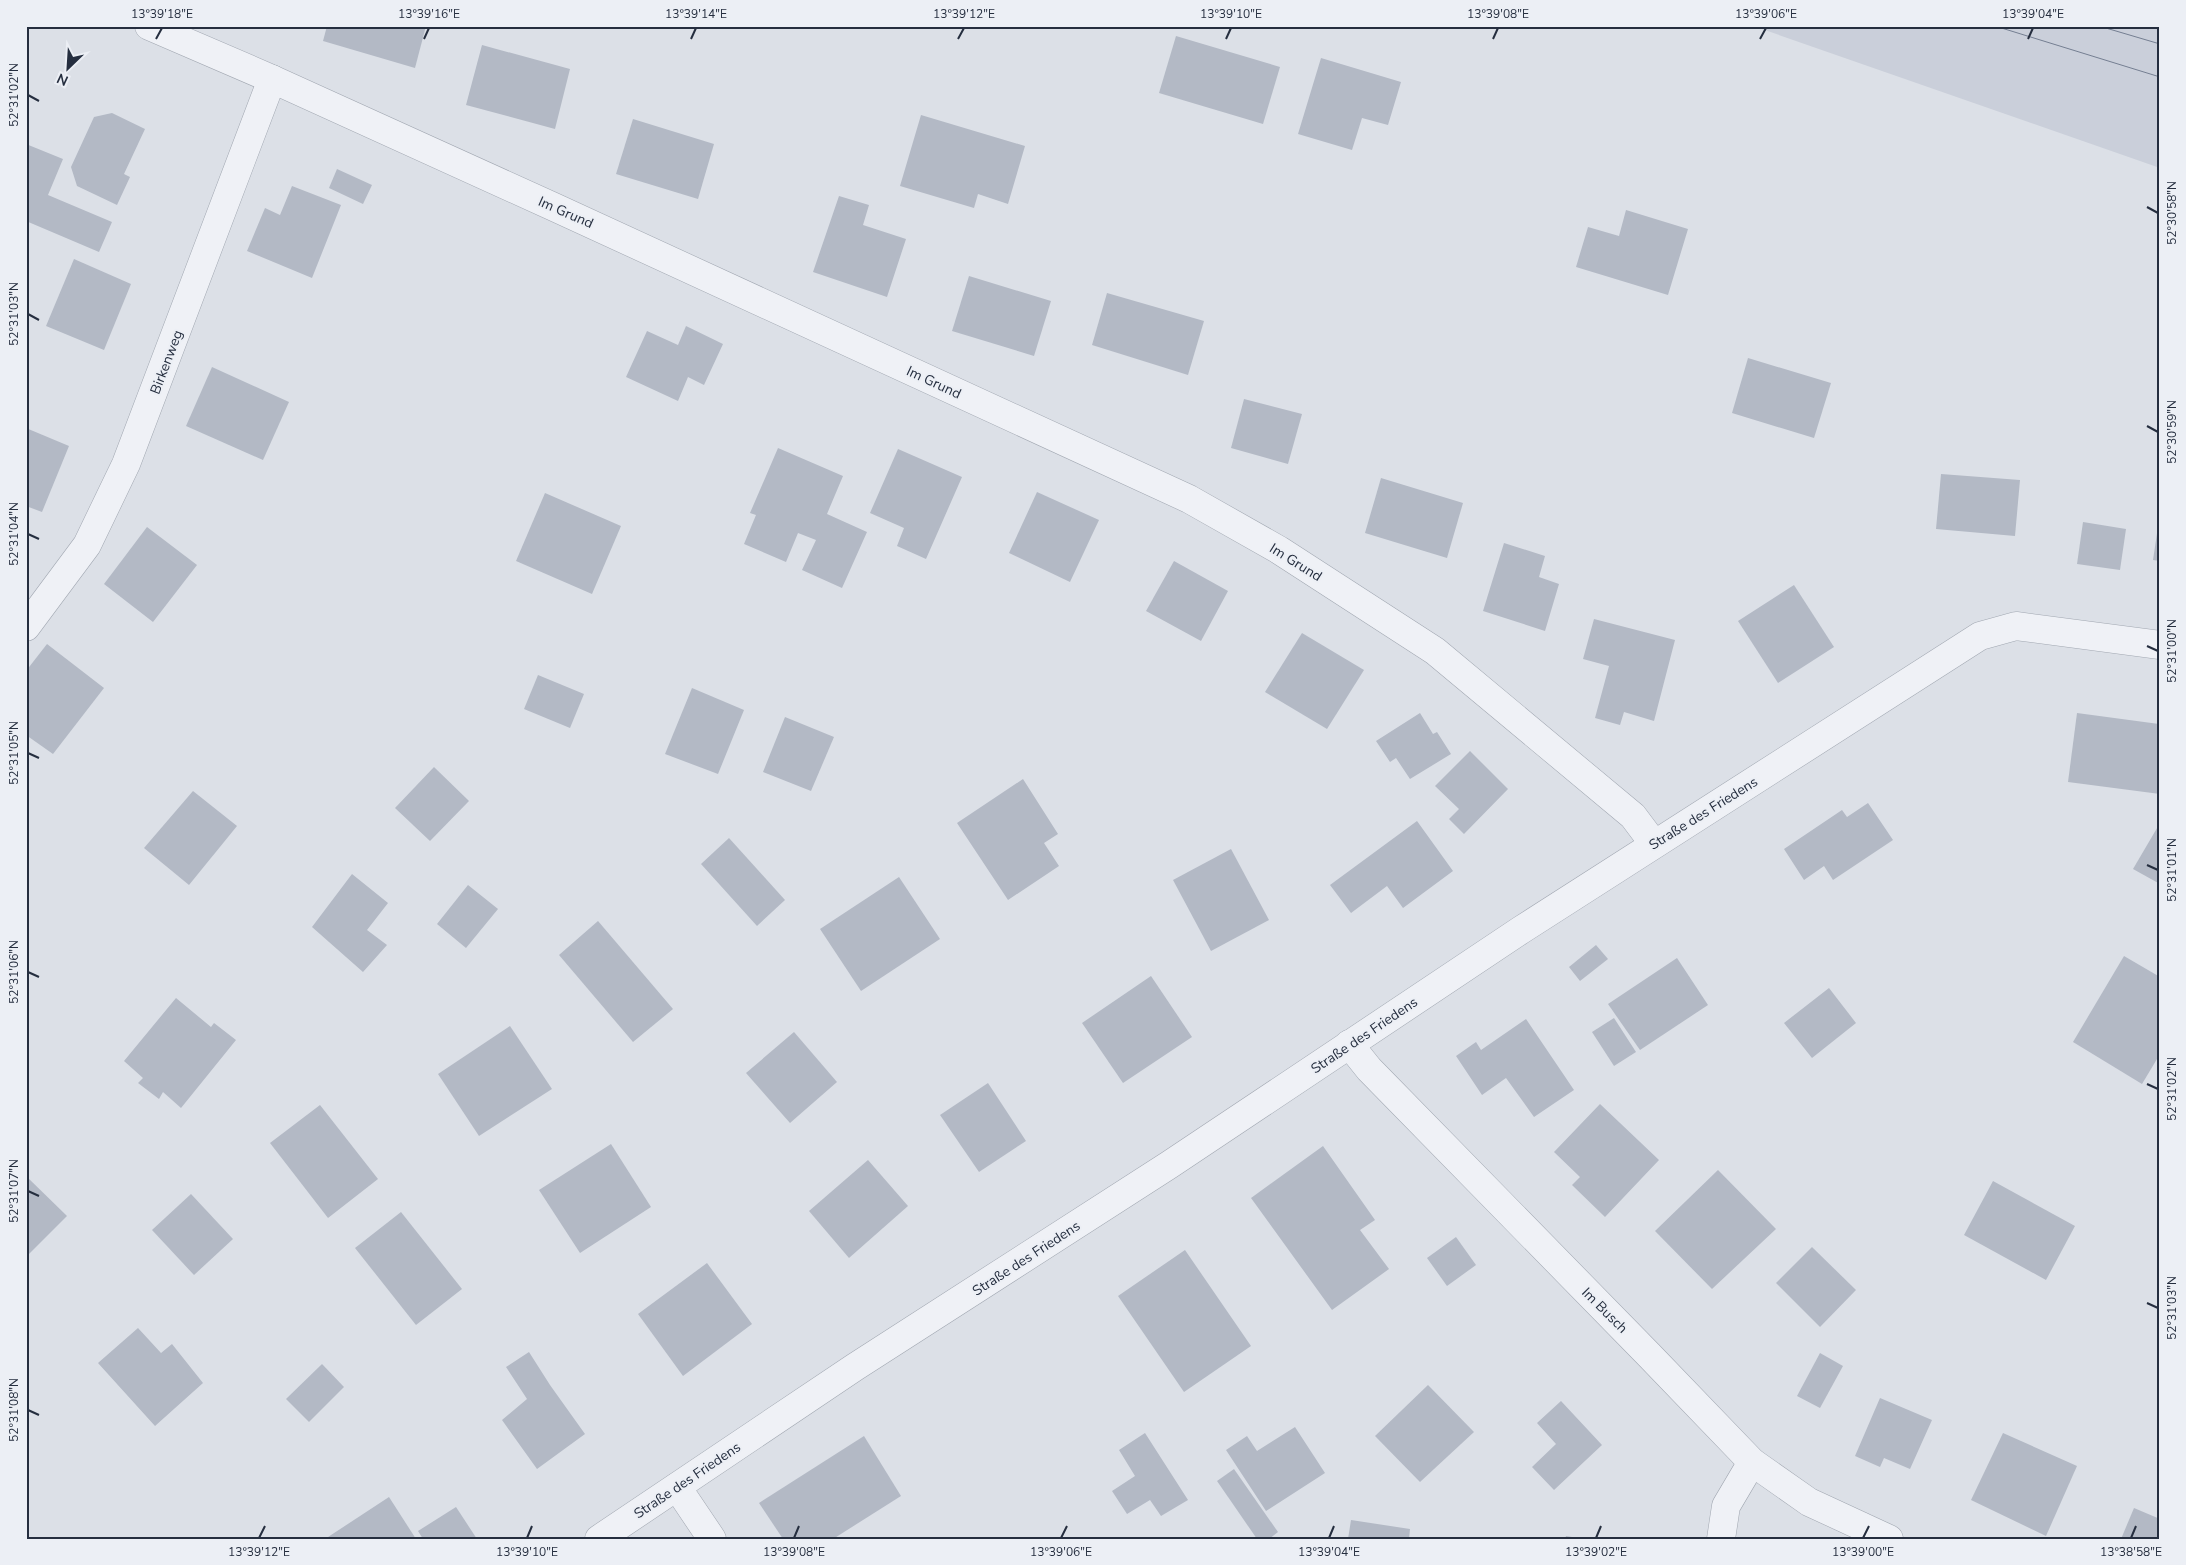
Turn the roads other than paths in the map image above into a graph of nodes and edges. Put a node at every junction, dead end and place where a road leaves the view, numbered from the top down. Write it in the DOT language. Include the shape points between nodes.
graph roads {
  1 [pos="148,26"];
  2 [pos="272,79"];
  3 [pos="26,627"];
  4 [pos="2160,644"];
  5 [pos="1654,844"];
  6 [pos="1349,1044"];
  7 [pos="1752,1462"];
  8 [pos="677,1487"];
  9 [pos="599,1539"];
  10 [pos="712,1539"];
  11 [pos="1721,1539"];
  12 [pos="1890,1539"];
  1 -- 2 [label="street, Im Grund"];
  2 -- 3 [label="street, Birkenweg" via="126,464 86,546"];
  2 -- 5 [label="street, Im Grund" via="1189,499 1279,550 1435,651 1633,816"];
  4 -- 5 [label="street, Straße des Friedens" via="2016,626 1980,636"];
  5 -- 6 [label="street, Straße des Friedens"];
  6 -- 7 [label="street, Im Busch" via="1369,1069"];
  6 -- 8 [label="street, Straße des Friedens"];
  7 -- 11 [label="street" via="1726,1506"];
  7 -- 12 [label="street, Im Busch" via="1809,1502"];
  8 -- 9 [label="street, Straße des Friedens"];
  8 -- 10 [label="street"];
}
